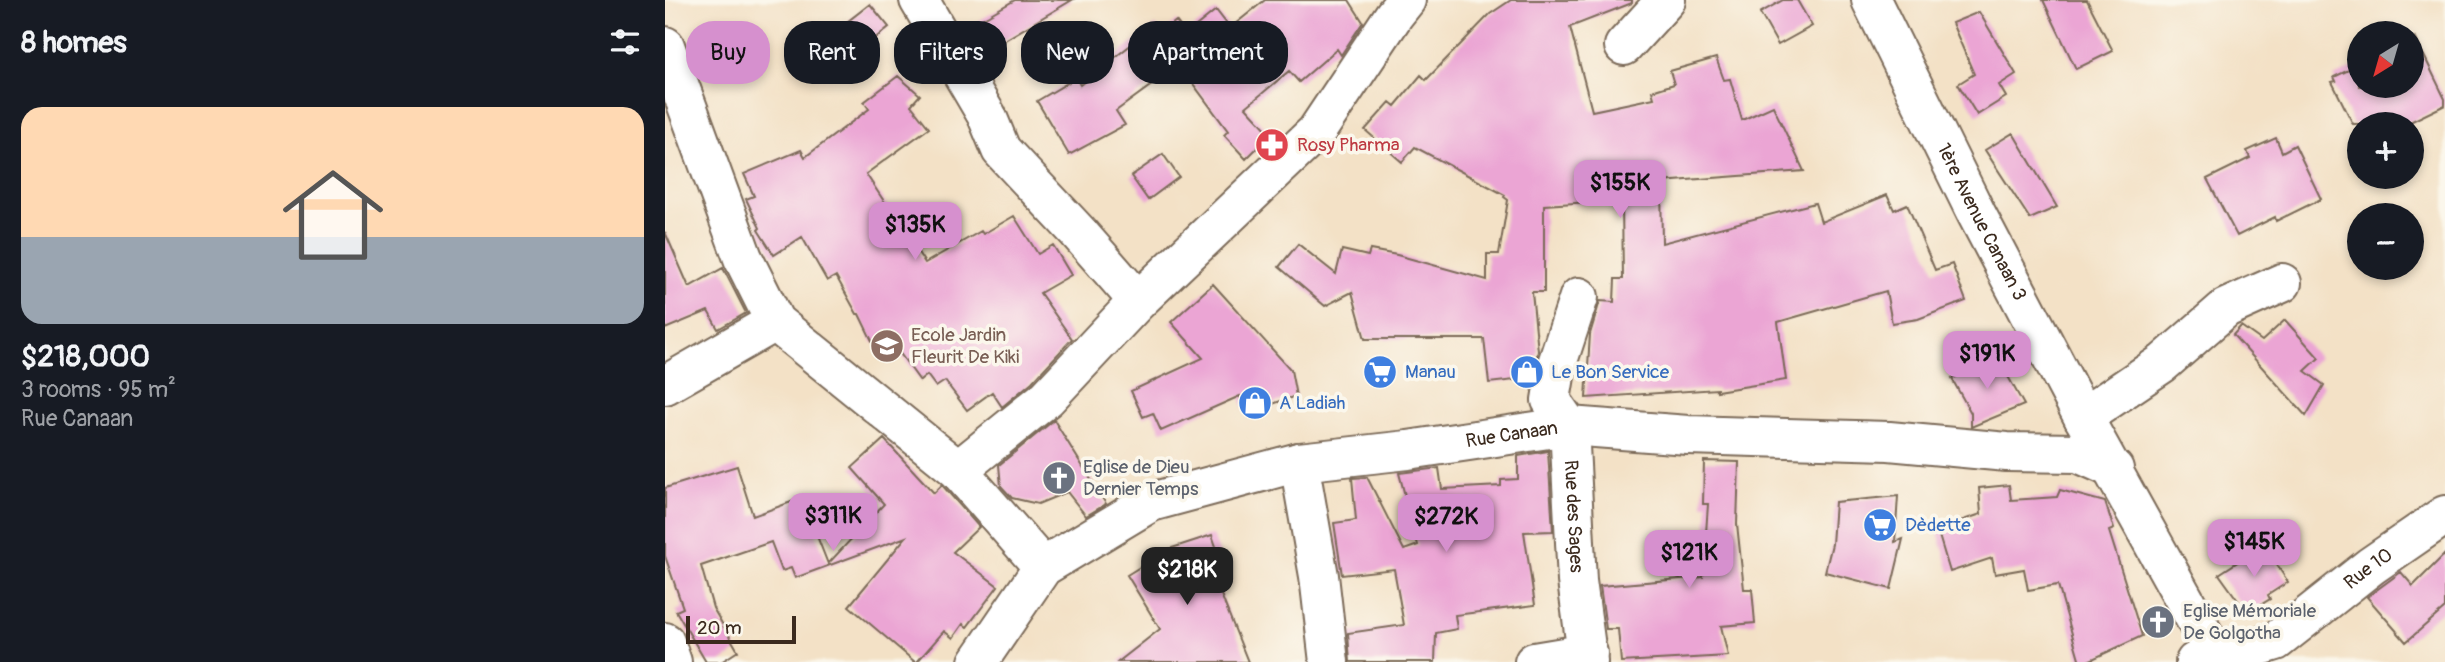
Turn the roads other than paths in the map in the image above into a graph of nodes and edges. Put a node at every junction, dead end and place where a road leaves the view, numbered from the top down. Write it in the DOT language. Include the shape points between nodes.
graph roads {
  1 [pos="919,0"];
  2 [pos="1667,0"];
  3 [pos="1871,0"];
  4 [pos="1393,5"];
  5 [pos="665,46"];
  6 [pos="1624,46"];
  7 [pos="2281,283"];
  8 [pos="1579,297"];
  9 [pos="1138,301"];
  10 [pos="775,323"];
  11 [pos="665,385"];
  12 [pos="2083,417"];
  13 [pos="1569,426"];
  14 [pos="1299,462"];
  15 [pos="2114,469"];
  16 [pos="958,470"];
  17 [pos="2445,515"];
  18 [pos="1043,567"];
  19 [pos="665,642"];
  20 [pos="1588,658"];
  21 [pos="2211,661"];
  22 [pos="672,662"];
  23 [pos="978,662"];
  24 [pos="1329,662"];
  25 [pos="1534,662"];
  1 -- 9 [label="street" via="987,116 1001,150"];
  2 -- 6 [label="street"];
  3 -- 12 [label="street, 1ère Avenue Canaan 3"];
  4 -- 9 [label="street" via="1316,132"];
  5 -- 10 [label="street" via="743,258"];
  7 -- 12 [label="street" via="2226,308 2163,363"];
  8 -- 13 [label="street, Rue des Sages" via="1557,364 1551,400"];
  9 -- 16 [label="street" via="1047,398"];
  10 -- 11 [label="street"];
  10 -- 16 [label="street"];
  12 -- 15 [label="street, 1ère Avenue Canaan 3"];
  13 -- 14 [label="street, Rue Canaan"];
  13 -- 15 [label="street, Rue Canaan" via="2078,453"];
  13 -- 20 [label="street, Rue des Sages" via="1577,581"];
  14 -- 18 [label="street, Rue Canaan" via="1151,502"];
  14 -- 24 [label="street"];
  15 -- 21 [label="street, 1ère Avenue Canaan 3"];
  16 -- 18 [label="street"];
  17 -- 21 [label="street, Rue 10" via="2276,641"];
  18 -- 23 [label="street, Rue Canaan"];
  19 -- 22 [label="street"];
  20 -- 25 [label="street"];
}
